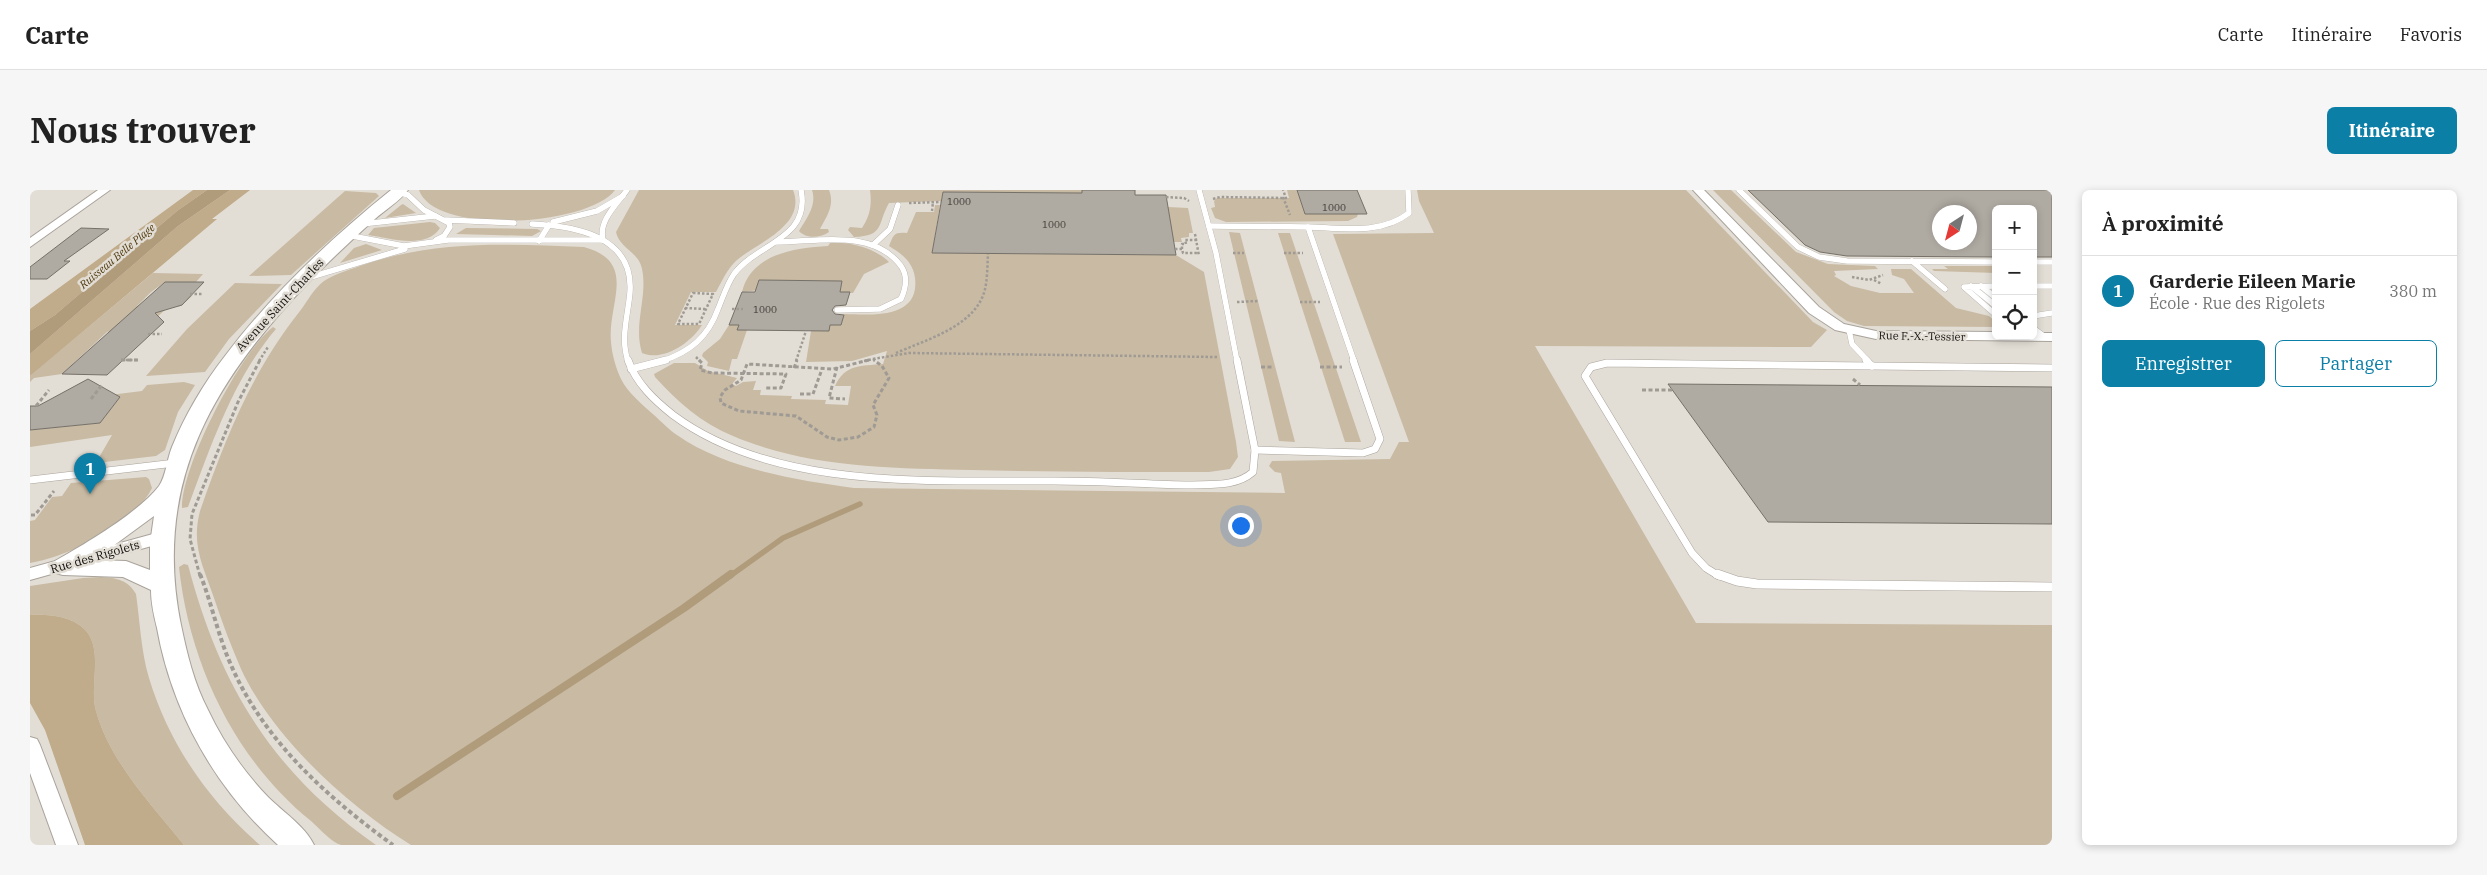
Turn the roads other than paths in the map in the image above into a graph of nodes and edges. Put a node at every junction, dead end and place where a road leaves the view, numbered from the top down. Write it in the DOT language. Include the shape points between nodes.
graph roads {
  1 [pos="105,190"];
  2 [pos="627,190"];
  3 [pos="802,190"];
  4 [pos="1200,190"];
  5 [pos="1408,190"];
  6 [pos="1698,190"];
  7 [pos="1739,190"];
  8 [pos="399,191"];
  9 [pos="623,196"];
  10 [pos="898,205"];
  11 [pos="434,216"];
  12 [pos="514,223"];
  13 [pos="360,224"];
  14 [pos="549,224"];
  15 [pos="1209,226"];
  16 [pos="1308,227"];
  17 [pos="347,236"];
  18 [pos="603,240"];
  19 [pos="539,241"];
  20 [pos="776,242"];
  21 [pos="30,243"];
  22 [pos="873,245"];
  23 [pos="415,246"];
  24 [pos="1912,261"];
  25 [pos="1992,262"];
  26 [pos="2037,262"];
  27 [pos="2052,262"];
  28 [pos="303,279"];
  29 [pos="1971,286"];
  30 [pos="1981,286"];
  31 [pos="1992,286"];
  32 [pos="2037,286"];
  33 [pos="2052,286"];
  34 [pos="1945,289"];
  35 [pos="1992,295"];
  36 [pos="1992,303"];
  37 [pos="837,310"];
  38 [pos="1992,312"];
  39 [pos="2052,313"];
  40 [pos="2037,316"];
  41 [pos="2037,317"];
  42 [pos="2052,318"];
  43 [pos="1848,330"];
  44 [pos="1992,336"];
  45 [pos="1872,366"];
  46 [pos="2052,368"];
  47 [pos="631,369"];
  48 [pos="1255,450"];
  49 [pos="177,462"];
  50 [pos="30,480"];
  51 [pos="168,490"];
  52 [pos="160,538"];
  53 [pos="63,566"];
  54 [pos="30,574"];
  55 [pos="161,585"];
  56 [pos="2052,587"];
  57 [pos="30,745"];
  58 [pos="66,845"];
  59 [pos="299,845"];
  1 -- 21 [label="street"];
  2 -- 9 [label="lane"];
  3 -- 20 [label="lane" via="804,203 799,218"];
  4 -- 15 [label="lane"];
  5 -- 16 [label="lane" via="1409,213 1398,222 1377,226"];
  6 -- 43 [label="street, Rue F.-X.-Tessier" via="1814,310"];
  7 -- 24 [label="lane" via="1798,247 1812,255 1838,261"];
  8 -- 11 [label="lane"];
  8 -- 13 [label="street, Avenue Saint-Charles"];
  9 -- 14 [label="lane" via="608,206 578,217 532,224"];
  9 -- 18 [label="lane" via="601,230"];
  10 -- 22 [label="lane" via="890,229"];
  11 -- 12 [label="lane" via="463,222"];
  11 -- 13 [label="lane"];
  11 -- 23 [label="lane" via="449,223 448,232 436,240"];
  13 -- 17 [label="street, Avenue Saint-Charles"];
  14 -- 18 [label="lane" via="586,232"];
  14 -- 19 [label="lane"];
  15 -- 16 [label="lane"];
  15 -- 48 [label="lane"];
  16 -- 48 [label="lane" via="1380,438 1379,447 1363,453"];
  17 -- 23 [label="lane"];
  17 -- 28 [label="street, Avenue Saint-Charles"];
  18 -- 19 [label="lane"];
  18 -- 47 [label="lane" via="623,258 629,270 623,339"];
  19 -- 23 [label="lane" via="448,240"];
  20 -- 22 [label="lane" via="837,240"];
  20 -- 47 [label="lane" via="735,273 711,328 697,344 669,358"];
  22 -- 37 [label="lane" via="900,263 905,281 901,299 880,309"];
  23 -- 28 [label="lane"];
  24 -- 25 [label="lane"];
  24 -- 34 [label="lane"];
  26 -- 27 [label="lane"];
  28 -- 49 [label="street, Avenue Saint-Charles" via="248,337 220,375 200,408"];
  29 -- 30 [label="lane"];
  29 -- 36 [label="lane"];
  29 -- 38 [label="lane" via="1964,288"];
  30 -- 31 [label="lane"];
  30 -- 35 [label="lane"];
  32 -- 33 [label="lane"];
  39 -- 40 [label="lane"];
  41 -- 42 [label="lane"];
  43 -- 44 [label="street, Rue F.-X.-Tessier" via="1888,336"];
  43 -- 45 [label="lane" via="1852,344"];
  45 -- 46 [label="lane"];
  45 -- 56 [label="lane" via="1607,363 1591,367 1585,376 1692,553 1718,576 1757,584"];
  47 -- 48 [label="lane" via="664,406 704,435 759,457 832,473 903,479 1218,484 1245,479 1253,472"];
  49 -- 50 [label="lane"];
  49 -- 51 [label="street, Avenue Saint-Charles"];
  51 -- 52 [label="street, Avenue Saint-Charles"];
  51 -- 53 [label="street" via="119,534"];
  52 -- 53 [label="street, Rue des Rigolets"];
  52 -- 55 [label="street, Avenue Saint-Charles"];
  53 -- 54 [label="street, Rue des Rigolets"];
  53 -- 55 [label="street" via="126,569"];
  55 -- 59 [label="street, Avenue Saint-Charles" via="168,631 183,683 207,737 244,792"];
  57 -- 58 [label="street"];
}
